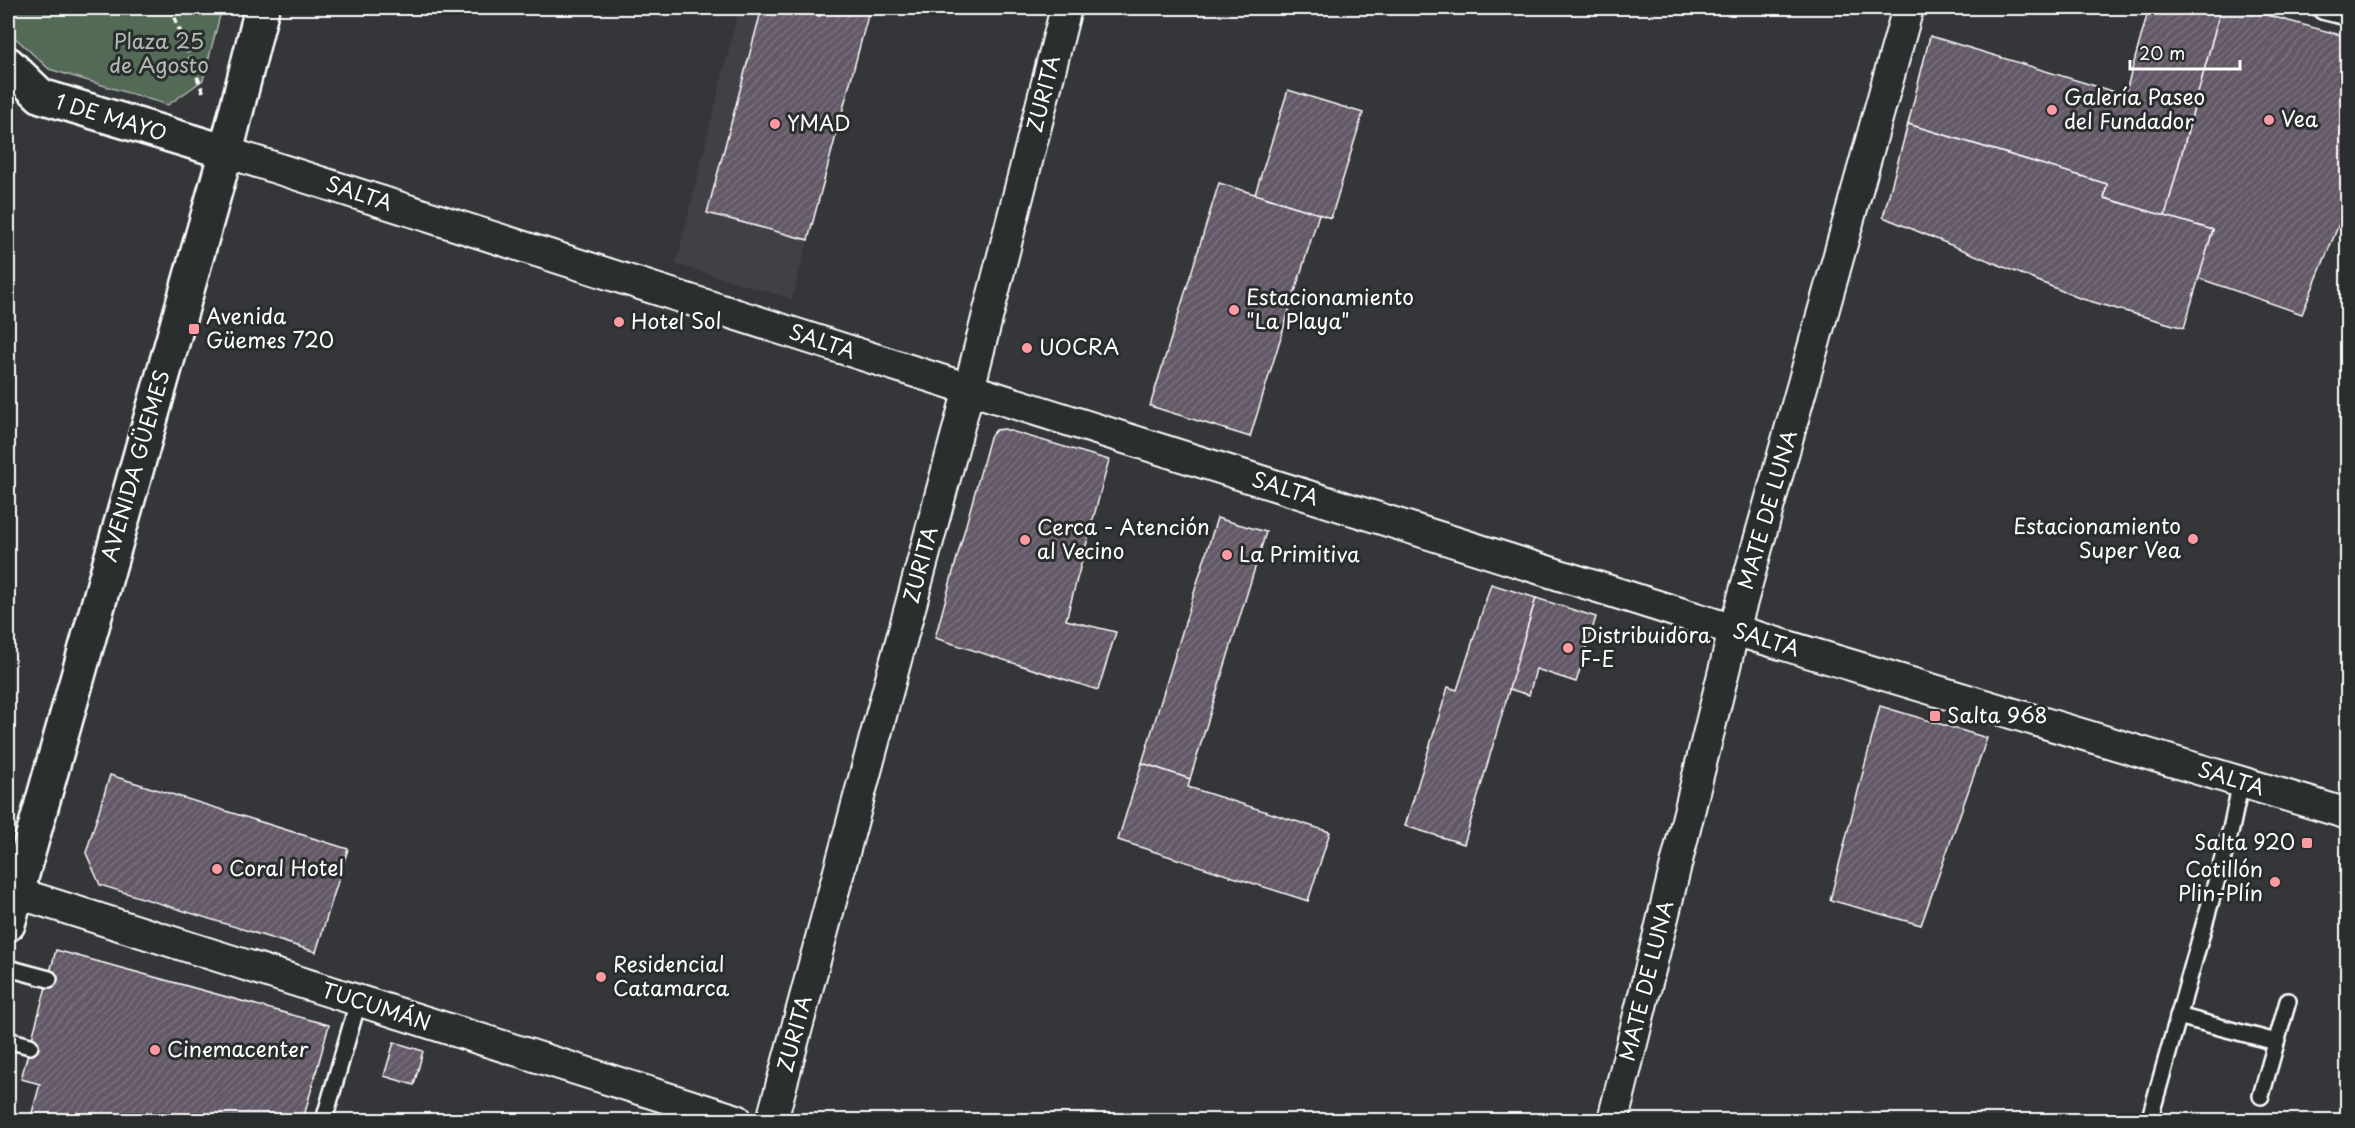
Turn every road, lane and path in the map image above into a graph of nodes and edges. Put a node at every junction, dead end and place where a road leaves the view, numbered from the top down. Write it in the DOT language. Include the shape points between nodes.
graph roads {
  1 [pos="171,8"];
  2 [pos="262,8"];
  3 [pos="1066,8"];
  4 [pos="1908,8"];
  5 [pos="2324,8"];
  6 [pos="2348,14"];
  7 [pos="22,84"];
  8 [pos="205,96"];
  9 [pos="226,152"];
  10 [pos="969,389"];
  11 [pos="1734,630"];
  12 [pos="2241,782"];
  13 [pos="2348,814"];
  14 [pos="12,891"];
  15 [pos="8,924"];
  16 [pos="8,968"];
  17 [pos="49,979"];
  18 [pos="2288,1001"];
  19 [pos="358,1002"];
  20 [pos="2178,1016"];
  21 [pos="8,1040"];
  22 [pos="2276,1042"];
  23 [pos="30,1046"];
  24 [pos="2261,1096"];
  25 [pos="2151,1114"];
  26 [pos="324,1120"];
  27 [pos="737,1120"];
  28 [pos="772,1120"];
  29 [pos="1613,1120"];
  1 -- 8 [label="path"];
  2 -- 9 [label="main road, AVENIDA GÜEMES"];
  3 -- 10 [label="street, ZURITA"];
  4 -- 11 [label="street, MATE DE LUNA"];
  5 -- 6 [label="street"];
  7 -- 9 [label="main road, 1 DE MAYO"];
  9 -- 10 [label="street, SALTA"];
  9 -- 14 [label="main road, AVENIDA GÜEMES"];
  10 -- 11 [label="street, SALTA"];
  10 -- 28 [label="street, ZURITA"];
  11 -- 12 [label="street, SALTA"];
  11 -- 29 [label="street, MATE DE LUNA"];
  12 -- 13 [label="street, SALTA"];
  12 -- 20 [label="lane"];
  14 -- 15 [label="main road, AVENIDA GÜEMES"];
  14 -- 19 [label="street, TUCUMÁN"];
  16 -- 17 [label="lane"];
  18 -- 22 [label="lane"];
  19 -- 26 [label="lane"];
  19 -- 27 [label="street, TUCUMÁN"];
  20 -- 22 [label="lane"];
  20 -- 25 [label="lane"];
  21 -- 23 [label="lane"];
  22 -- 24 [label="lane"];
}
